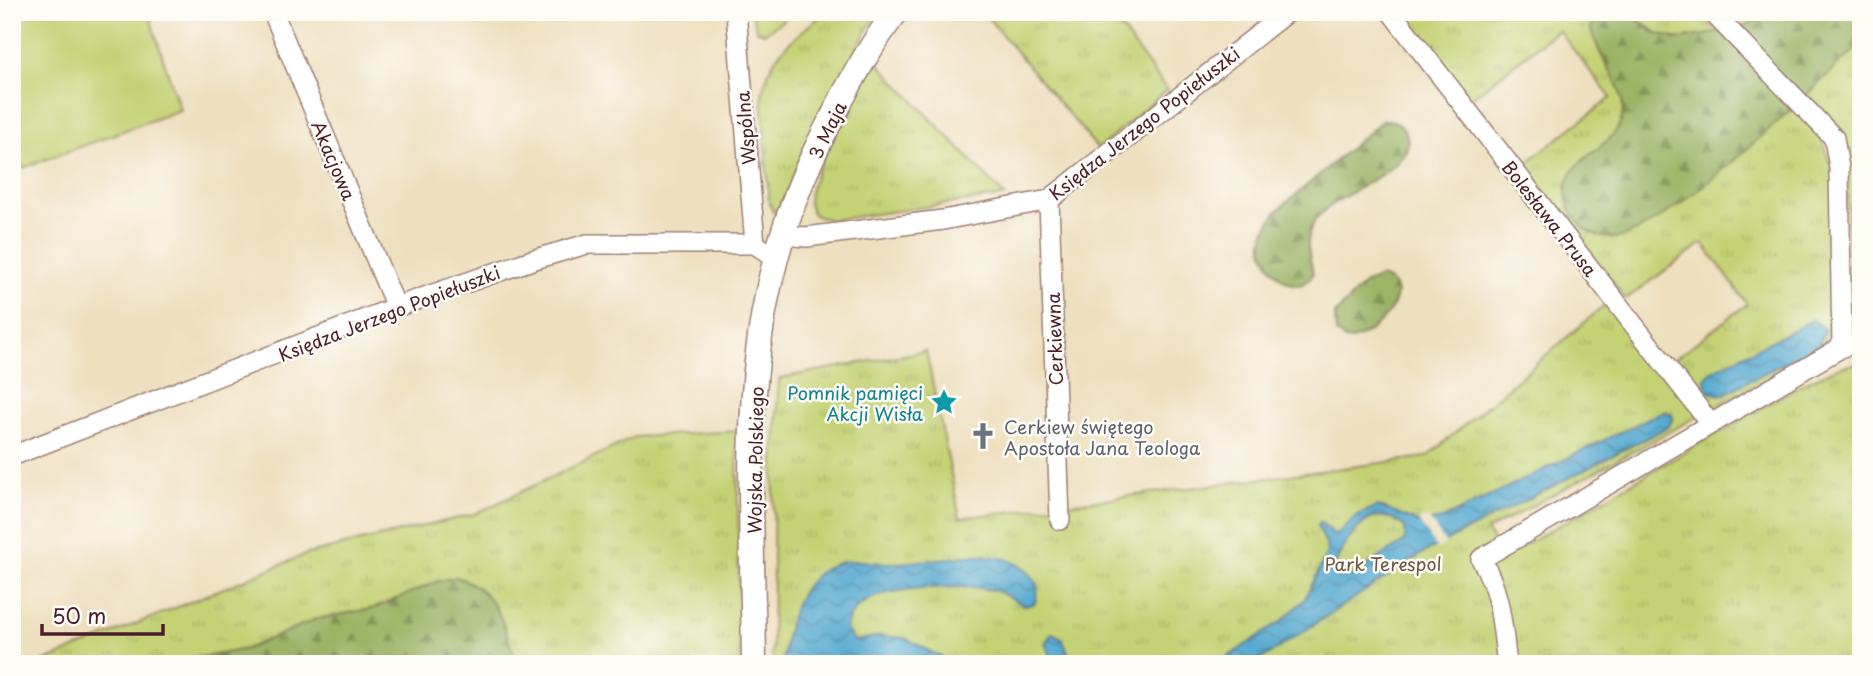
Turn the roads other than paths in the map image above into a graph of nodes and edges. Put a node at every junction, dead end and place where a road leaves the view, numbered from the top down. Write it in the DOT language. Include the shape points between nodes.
graph roads {
  1 [pos="272,12"];
  2 [pos="736,12"];
  3 [pos="897,12"];
  4 [pos="1287,12"];
  5 [pos="1391,12"];
  6 [pos="1712,12"];
  7 [pos="1049,200"];
  8 [pos="755,244"];
  9 [pos="780,246"];
  10 [pos="396,307"];
  11 [pos="1851,345"];
  12 [pos="1710,423"];
  13 [pos="12,456"];
  14 [pos="1059,520"];
  15 [pos="754,664"];
  16 [pos="1507,664"];
  1 -- 10 [label="street, Akacjowa"];
  2 -- 8 [label="street, Wspólna"];
  3 -- 9 [label="street, 3 Maja" via="850,82 820,139"];
  4 -- 7 [label="street, Księdza Jerzego Popiełuszki"];
  5 -- 12 [label="street, Bolesława Prusa"];
  6 -- 11 [label="street" via="1834,138"];
  7 -- 9 [label="street, Księdza Jerzego Popiełuszki" via="943,220 806,237"];
  7 -- 14 [label="street, Cerkiewna"];
  8 -- 9 [label="street"];
  8 -- 10 [label="street, Księdza Jerzego Popiełuszki" via="587,244"];
  9 -- 15 [label="street, Wojska Polskiego" via="757,362"];
  10 -- 13 [label="street, Księdza Jerzego Popiełuszki"];
  11 -- 12 [label="street"];
  12 -- 16 [label="street" via="1481,559 1499,600"];
}
